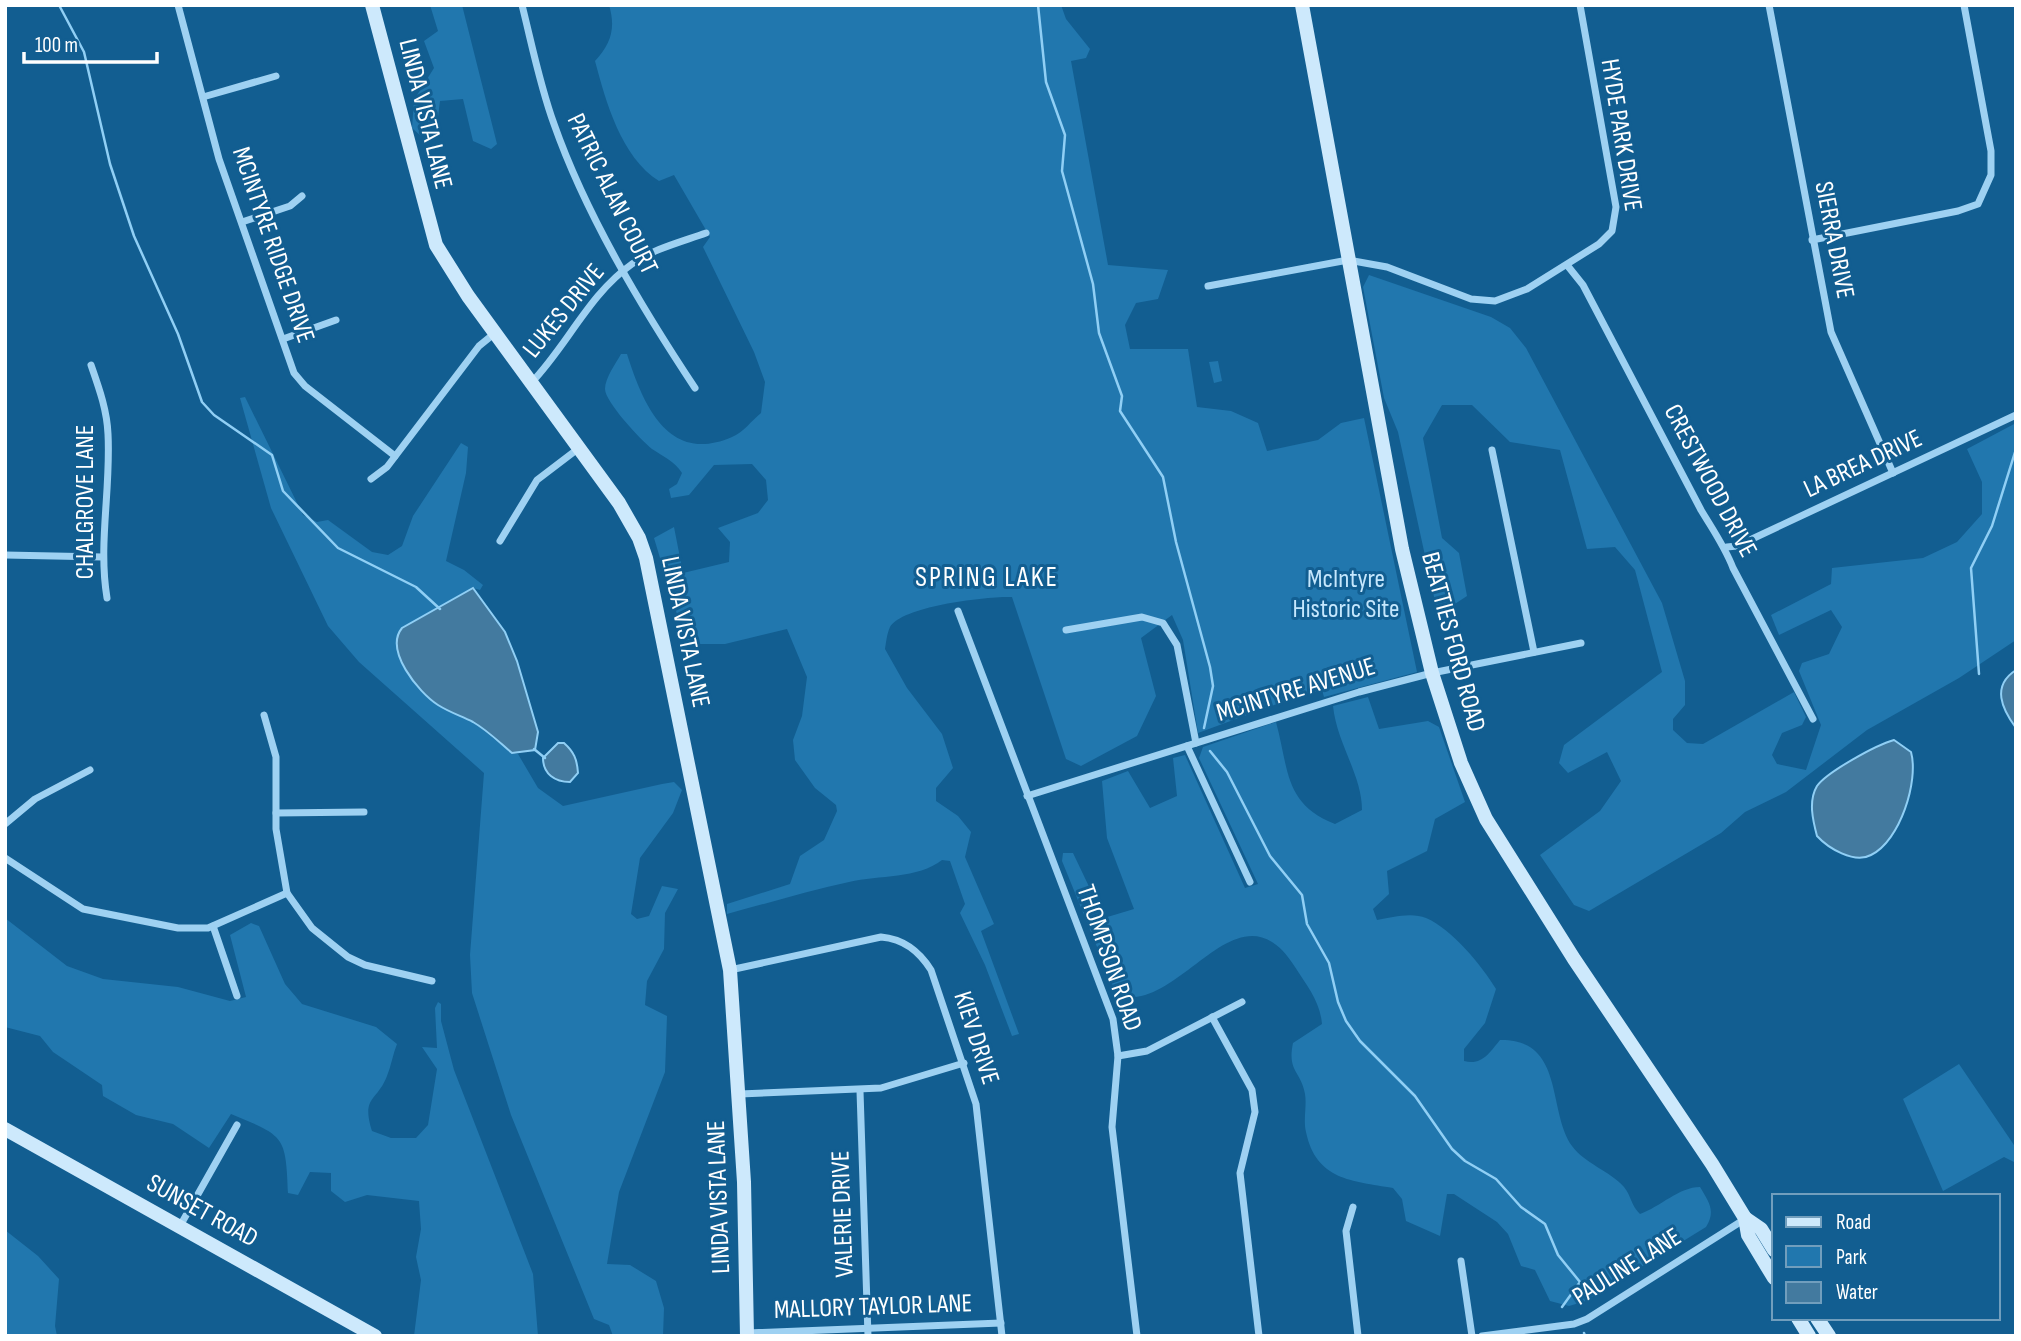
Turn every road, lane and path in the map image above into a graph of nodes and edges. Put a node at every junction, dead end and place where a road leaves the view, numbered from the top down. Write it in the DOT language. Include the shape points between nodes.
graph roads {
  1 [pos="178,5"];
  2 [pos="372,5"];
  3 [pos="522,5"];
  4 [pos="1302,5"];
  5 [pos="1580,5"];
  6 [pos="1769,5"];
  7 [pos="1964,5"];
  8 [pos="276,76"];
  9 [pos="203,97"];
  10 [pos="302,196"];
  11 [pos="242,222"];
  12 [pos="706,233"];
  13 [pos="1812,240"];
  14 [pos="1348,260"];
  15 [pos="1567,265"];
  16 [pos="622,272"];
  17 [pos="1208,286"];
  18 [pos="336,320"];
  19 [pos="495,333"];
  20 [pos="283,339"];
  21 [pos="91,365"];
  22 [pos="531,383"];
  23 [pos="695,388"];
  24 [pos="2016,415"];
  25 [pos="580,447"];
  26 [pos="1492,450"];
  27 [pos="395,456"];
  28 [pos="1893,473"];
  29 [pos="371,479"];
  30 [pos="500,541"];
  31 [pos="1727,547"];
  32 [pos="5,555"];
  33 [pos="103,557"];
  34 [pos="107,598"];
  35 [pos="958,611"];
  36 [pos="1066,629"];
  37 [pos="1581,643"];
  38 [pos="1534,652"];
  39 [pos="1432,673"];
  40 [pos="264,715"];
  41 [pos="1813,719"];
  42 [pos="1196,743"];
  43 [pos="1187,746"];
  44 [pos="90,770"];
  45 [pos="1027,796"];
  46 [pos="364,812"];
  47 [pos="276,813"];
  48 [pos="5,824"];
  49 [pos="5,858"];
  50 [pos="1251,882"];
  51 [pos="287,893"];
  52 [pos="214,926"];
  53 [pos="730,971"];
  54 [pos="432,981"];
  55 [pos="237,996"];
  56 [pos="1241,1002"];
  57 [pos="1212,1017"];
  58 [pos="1118,1056"];
  59 [pos="964,1063"];
  60 [pos="860,1091"];
  61 [pos="740,1094"];
  62 [pos="237,1125"];
  63 [pos="5,1129"];
  64 [pos="1353,1207"];
  65 [pos="1745,1219"];
  66 [pos="180,1226"];
  67 [pos="1772,1247"];
  68 [pos="1461,1261"];
  69 [pos="1772,1275"];
  70 [pos="1799,1320"];
  71 [pos="1818,1320"];
  72 [pos="1001,1323"];
  73 [pos="868,1332"];
  74 [pos="747,1334"];
  75 [pos="375,1336"];
  76 [pos="1002,1336"];
  77 [pos="1137,1336"];
  78 [pos="1259,1336"];
  79 [pos="1358,1336"];
  80 [pos="1472,1336"];
  81 [pos="1482,1336"];
  82 [pos="1808,1336"];
  83 [pos="1829,1336"];
  1 -- 9 [label="street, MCINTYRE RIDGE DRIVE"];
  2 -- 19 [label="main road, LINDA VISTA LANE" via="430,233 444,261"];
  3 -- 16 [label="street, PATRIC ALAN COURT" via="554,127"];
  4 -- 14 [label="main road, BEATTIES FORD ROAD"];
  5 -- 15 [label="street, HYDE PARK DRIVE" via="1616,218 1607,237"];
  6 -- 13 [label="street, SIERRA DRIVE"];
  7 -- 13 [label="street" via="1991,151 1991,175 1978,204"];
  8 -- 9 [label="street"];
  9 -- 11 [label="street, MCINTYRE RIDGE DRIVE"];
  10 -- 11 [label="street" via="290,206"];
  11 -- 20 [label="street, MCINTYRE RIDGE DRIVE"];
  12 -- 16 [label="street, LUKES DRIVE" via="648,255"];
  13 -- 28 [label="street, SIERRA DRIVE" via="1831,332"];
  14 -- 15 [label="street, HYDE PARK DRIVE" via="1375,264 1481,301 1515,295"];
  14 -- 17 [label="street"];
  14 -- 39 [label="main road, BEATTIES FORD ROAD" via="1402,550"];
  15 -- 31 [label="street, CRESTWOOD DRIVE" via="1583,285 1702,510"];
  16 -- 22 [label="street, LUKES DRIVE"];
  16 -- 23 [label="street, PATRIC ALAN COURT"];
  18 -- 20 [label="street"];
  19 -- 22 [label="main road, LINDA VISTA LANE"];
  19 -- 27 [label="street" via="479,346"];
  20 -- 27 [label="street, MCINTYRE RIDGE DRIVE" via="294,373 305,386"];
  21 -- 33 [label="street, CHALGROVE LANE" via="108,435"];
  22 -- 25 [label="main road, LINDA VISTA LANE"];
  24 -- 28 [label="street, LA BREA DRIVE"];
  25 -- 30 [label="street" via="537,480"];
  25 -- 53 [label="main road, LINDA VISTA LANE" via="631,522 646,558"];
  26 -- 38 [label="street"];
  27 -- 29 [label="street"];
  28 -- 31 [label="street, LA BREA DRIVE"];
  31 -- 41 [label="street, CRESTWOOD DRIVE" via="1733,568"];
  32 -- 33 [label="street"];
  33 -- 34 [label="street, CHALGROVE LANE"];
  35 -- 45 [label="street, THOMPSON ROAD"];
  36 -- 42 [label="street" via="1142,617 1163,623 1177,645"];
  37 -- 38 [label="street, MCINTYRE AVENUE"];
  38 -- 39 [label="street, MCINTYRE AVENUE"];
  39 -- 42 [label="street, MCINTYRE AVENUE"];
  39 -- 65 [label="main road, BEATTIES FORD ROAD" via="1461,763 1486,818"];
  40 -- 47 [label="street" via="276,757"];
  42 -- 43 [label="street, MCINTYRE AVENUE"];
  43 -- 45 [label="street, MCINTYRE AVENUE"];
  43 -- 50 [label="street"];
  44 -- 48 [label="street" via="35,799"];
  45 -- 58 [label="street, THOMPSON ROAD" via="1108,1002"];
  46 -- 47 [label="street"];
  47 -- 51 [label="street"];
  49 -- 52 [label="street" via="83,909 178,928"];
  51 -- 52 [label="street"];
  51 -- 54 [label="street" via="312,928 348,957"];
  52 -- 55 [label="street"];
  53 -- 59 [label="street, KIEV DRIVE" via="869,939 903,942 923,957 931,970"];
  53 -- 61 [label="main road, LINDA VISTA LANE"];
  56 -- 57 [label="street"];
  57 -- 58 [label="street" via="1147,1051"];
  57 -- 78 [label="street" via="1255,1102 1240,1173"];
  58 -- 77 [label="street, THOMPSON ROAD" via="1112,1126"];
  59 -- 60 [label="street" via="904,1083"];
  59 -- 72 [label="street, KIEV DRIVE" via="976,1104"];
  60 -- 61 [label="street"];
  60 -- 73 [label="street, VALERIE DRIVE"];
  61 -- 74 [label="main road, LINDA VISTA LANE"];
  62 -- 66 [label="street"];
  63 -- 66 [label="main road, SUNSET ROAD"];
  64 -- 79 [label="street" via="1346,1231"];
  65 -- 67 [label="main road, BEATTIES FORD ROAD" via="1761,1229"];
  65 -- 69 [label="main road, BEATTIES FORD ROAD" via="1748,1235"];
  65 -- 81 [label="street, PAULINE LANE" via="1587,1319"];
  66 -- 75 [label="main road, SUNSET ROAD"];
  68 -- 80 [label="street"];
  70 -- 82 [label="main road"];
  71 -- 83 [label="main road"];
  72 -- 73 [label="street, MALLORY TAYLOR LANE"];
  72 -- 76 [label="street, KIEV DRIVE"];
  73 -- 74 [label="street, MALLORY TAYLOR LANE"];
}
